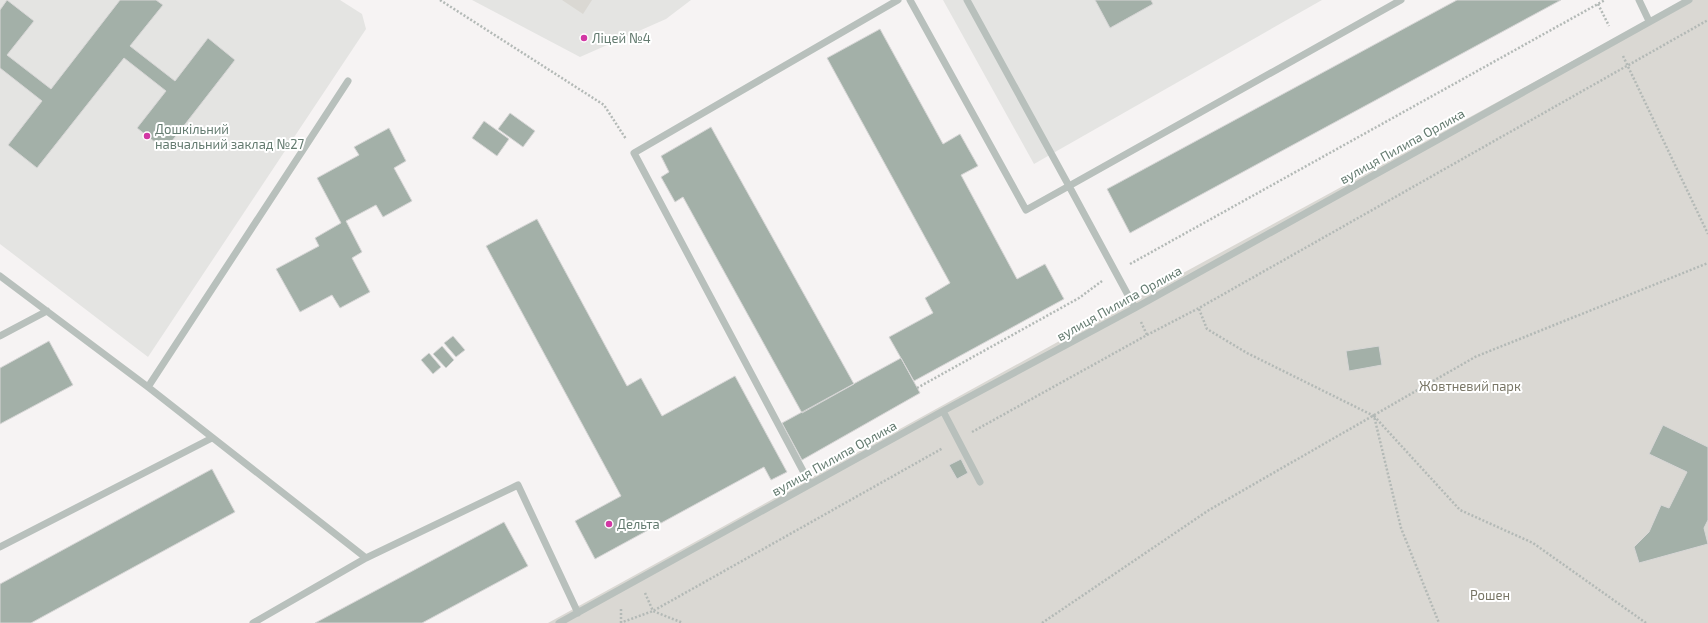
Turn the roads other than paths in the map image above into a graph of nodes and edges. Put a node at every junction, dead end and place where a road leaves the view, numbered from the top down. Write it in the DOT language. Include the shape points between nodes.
graph roads {
  1 [pos="898,0"];
  2 [pos="910,0"];
  3 [pos="967,0"];
  4 [pos="1401,0"];
  5 [pos="1639,0"];
  6 [pos="1688,0"];
  7 [pos="1650,21"];
  8 [pos="348,81"];
  9 [pos="1069,186"];
  10 [pos="0,276"];
  11 [pos="1135,308"];
  12 [pos="47,311"];
  13 [pos="0,336"];
  14 [pos="148,387"];
  15 [pos="943,412"];
  16 [pos="212,438"];
  17 [pos="980,482"];
  18 [pos="810,484"];
  19 [pos="0,547"];
  20 [pos="366,558"];
  21 [pos="578,613"];
  22 [pos="253,623"];
  23 [pos="559,623"];
  1 -- 18 [label="street" via="634,153"];
  2 -- 9 [label="street" via="1026,210"];
  3 -- 9 [label="street"];
  4 -- 9 [label="street"];
  5 -- 7 [label="street"];
  6 -- 7 [label="street, вулиця Пилипа Орлика"];
  7 -- 11 [label="street, вулиця Пилипа Орлика"];
  8 -- 14 [label="street"];
  9 -- 11 [label="street"];
  10 -- 12 [label="street"];
  11 -- 15 [label="street, вулиця Пилипа Орлика"];
  12 -- 13 [label="street"];
  12 -- 14 [label="street"];
  14 -- 16 [label="street"];
  15 -- 17 [label="street"];
  15 -- 18 [label="street, вулиця Пилипа Орлика"];
  16 -- 19 [label="street"];
  16 -- 20 [label="street"];
  18 -- 21 [label="street, вулиця Пилипа Орлика"];
  20 -- 21 [label="street" via="518,485"];
  20 -- 22 [label="street"];
  21 -- 23 [label="street, вулиця Пилипа Орлика"];
}
